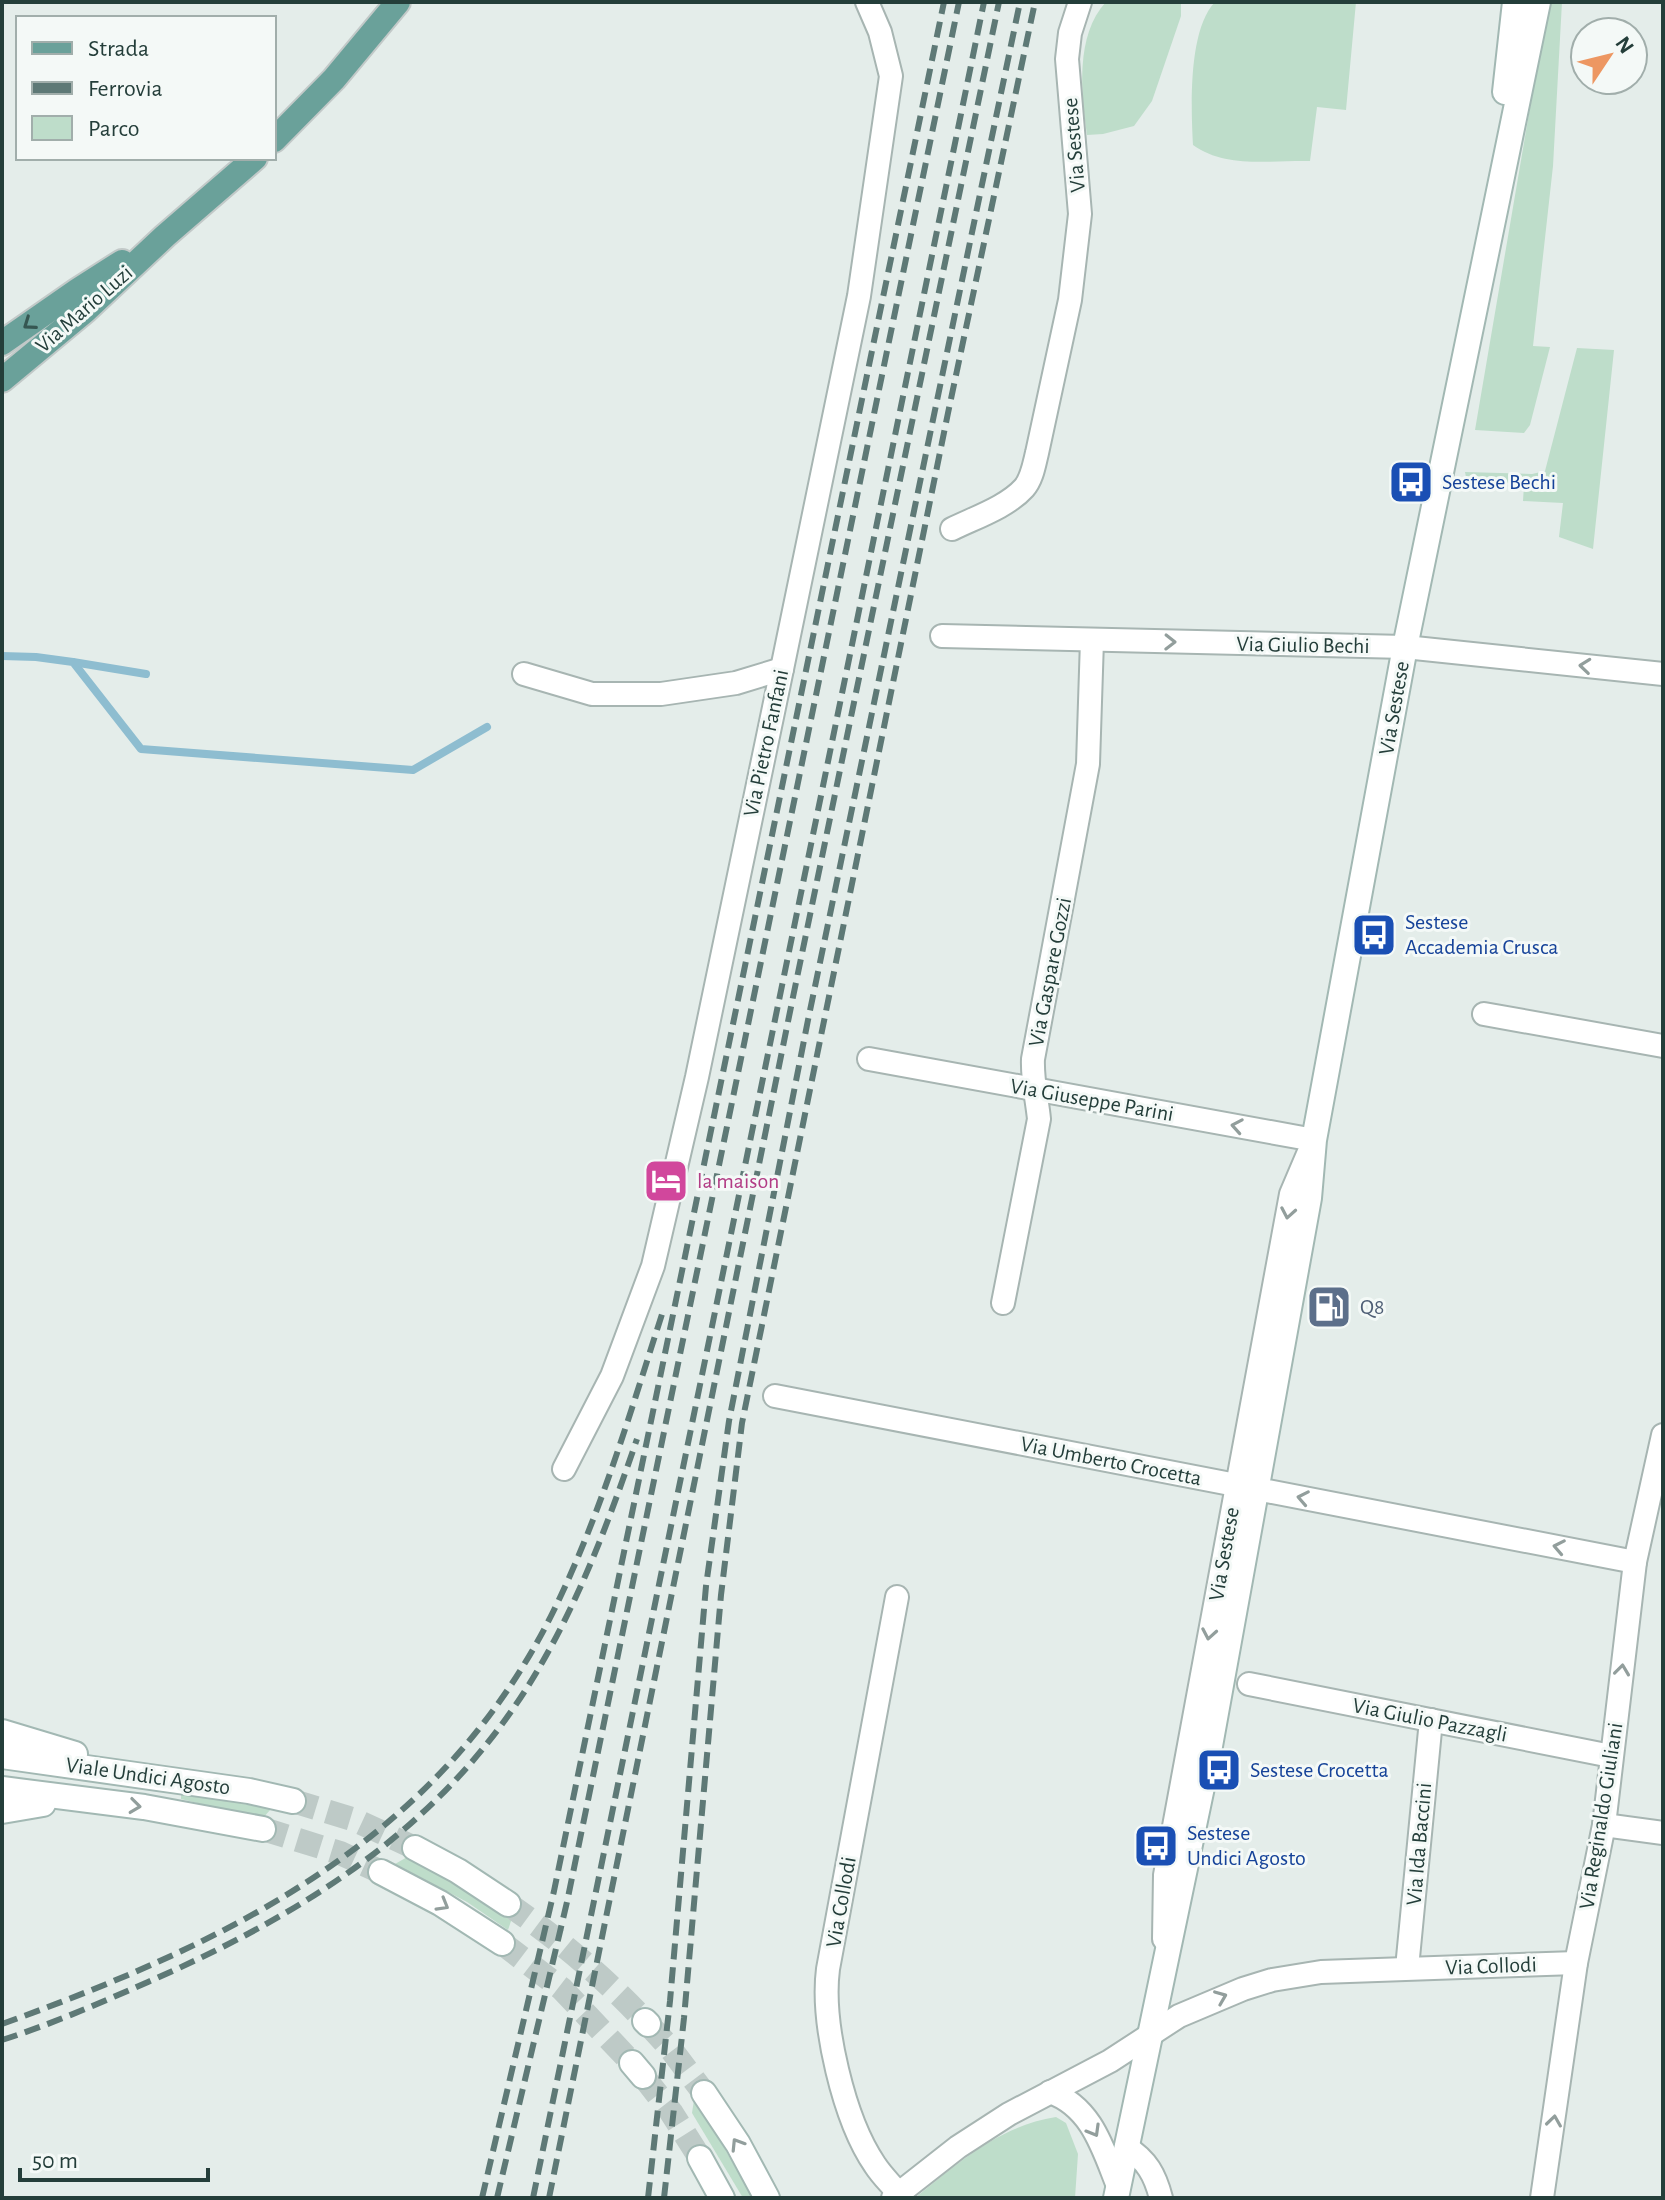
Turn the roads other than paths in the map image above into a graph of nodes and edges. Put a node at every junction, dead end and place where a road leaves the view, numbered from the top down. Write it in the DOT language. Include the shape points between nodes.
graph roads {
  1 [pos="398,2"];
  2 [pos="867,2"];
  3 [pos="1080,2"];
  4 [pos="1515,2"];
  5 [pos="1530,2"];
  6 [pos="1538,2"];
  7 [pos="1530,42"];
  8 [pos="276,138"];
  9 [pos="253,160"];
  10 [pos="165,236"];
  11 [pos="1482,277"];
  12 [pos="2,343"];
  13 [pos="2,380"];
  14 [pos="952,529"];
  15 [pos="942,636"];
  16 [pos="1092,640"];
  17 [pos="1405,647"];
  18 [pos="782,669"];
  19 [pos="524,674"];
  20 [pos="1663,674"];
  21 [pos="1484,1014"];
  22 [pos="1663,1046"];
  23 [pos="869,1059"];
  24 [pos="1037,1090"];
  25 [pos="1314,1140"];
  26 [pos="1003,1303"];
  27 [pos="775,1396"];
  28 [pos="1663,1435"];
  29 [pos="564,1469"];
  30 [pos="1246,1488"];
  31 [pos="1635,1562"];
  32 [pos="897,1597"];
  33 [pos="1249,1684"];
  34 [pos="1431,1720"];
  35 [pos="2,1732"];
  36 [pos="2,1756"];
  37 [pos="1611,1756"];
  38 [pos="142,1775"];
  39 [pos="2,1789"];
  40 [pos="80,1799"];
  41 [pos="293,1801"];
  42 [pos="2,1811"];
  43 [pos="1604,1825"];
  44 [pos="263,1829"];
  45 [pos="1663,1833"];
  46 [pos="415,1848"];
  47 [pos="381,1872"];
  48 [pos="508,1904"];
  49 [pos="502,1943"];
  50 [pos="1576,1963"];
  51 [pos="1407,1968"];
  52 [pos="1152,2033"];
  53 [pos="1050,2092"];
  54 [pos="704,2093"];
  55 [pos="1126,2147"];
  56 [pos="700,2158"];
  57 [pos="1117,2192"];
  58 [pos="896,2196"];
  59 [pos="722,2198"];
  60 [pos="767,2198"];
  61 [pos="1161,2198"];
  62 [pos="1542,2198"];
  1 -- 8 [label="main road"];
  2 -- 18 [label="street, Via Pietro Fanfani" via="891,76 859,296"];
  3 -- 14 [label="street, Via Sestese" via="1067,59 1080,214 1070,300 1033,471 1009,500"];
  4 -- 11 [label="main road, Via Sestese"];
  5 -- 7 [label="street"];
  6 -- 7 [label="main road, Via Sestese"];
  7 -- 11 [label="main road, Via Sestese"];
  9 -- 10 [label="main road, Via Mario Luzi"];
  10 -- 12 [label="main road, Via Mario Luzi, one-way"];
  10 -- 13 [label="main road, Via Mario Luzi"];
  11 -- 17 [label="main road, Via Sestese"];
  15 -- 16 [label="street, Via Giulio Bechi"];
  16 -- 17 [label="street, Via Giulio Bechi, one-way"];
  16 -- 24 [label="street, Via Gaspare Gozzi" via="1088,764 1033,1059"];
  20 -- 17 [label="street, Via Giulio Bechi, one-way"];
  17 -- 25 [label="main road, Via Sestese"];
  18 -- 19 [label="street" via="736,683 661,694 592,694"];
  18 -- 29 [label="street, Via Pietro Fanfani" via="653,1266 612,1376"];
  21 -- 22 [label="street"];
  23 -- 24 [label="street, Via Giuseppe Parini"];
  25 -- 24 [label="street, Via Giuseppe Parini, one-way"];
  24 -- 26 [label="street, Via Gaspare Gozzi" via="1039,1119"];
  25 -- 30 [label="main road, Via Sestese" via="1309,1198"];
  27 -- 30 [label="street, Via Umberto Crocetta"];
  28 -- 31 [label="street, Via Reginaldo Giuliani"];
  31 -- 30 [label="street, Via Umberto Crocetta, one-way"];
  30 -- 52 [label="main road, Via Sestese" via="1206,1768"];
  37 -- 31 [label="street, Via Reginaldo Giuliani, one-way"];
  32 -- 58 [label="street, Via Collodi" via="827,1993 841,2083 854,2126"];
  33 -- 34 [label="street, Via Giulio Pazzagli"];
  34 -- 37 [label="street, Via Giulio Pazzagli"];
  34 -- 51 [label="street, Via Ida Baccini"];
  35 -- 38 [label="main road"];
  36 -- 38 [label="main road, Viale Undici Agosto"];
  37 -- 43 [label="street, Via Reginaldo Giuliani"];
  38 -- 41 [label="main road, Viale Undici Agosto"];
  39 -- 40 [label="main road, Viale Undici Agosto"];
  40 -- 42 [label="main road"];
  40 -- 44 [label="main road, Viale Undici Agosto, one-way"];
  43 -- 45 [label="street"];
  43 -- 50 [label="street, Via Reginaldo Giuliani"];
  46 -- 48 [label="main road"];
  47 -- 49 [label="main road, one-way"];
  50 -- 51 [label="street, Via Collodi"];
  62 -- 50 [label="street, Via Reginaldo Giuliani, one-way"];
  52 -- 51 [label="street, Via Collodi, one-way" via="1214,2000 1272,1980"];
  52 -- 53 [label="street, Via Collodi"];
  52 -- 55 [label="main road, Via Sestese"];
  53 -- 57 [label="street, one-way" via="1069,2101 1097,2133"];
  53 -- 58 [label="street, Via Collodi" via="973,2136"];
  60 -- 54 [label="main road, one-way"];
  55 -- 57 [label="main road, Via Sestese"];
  55 -- 61 [label="street" via="1144,2160"];
  56 -- 59 [label="main road"];
}
